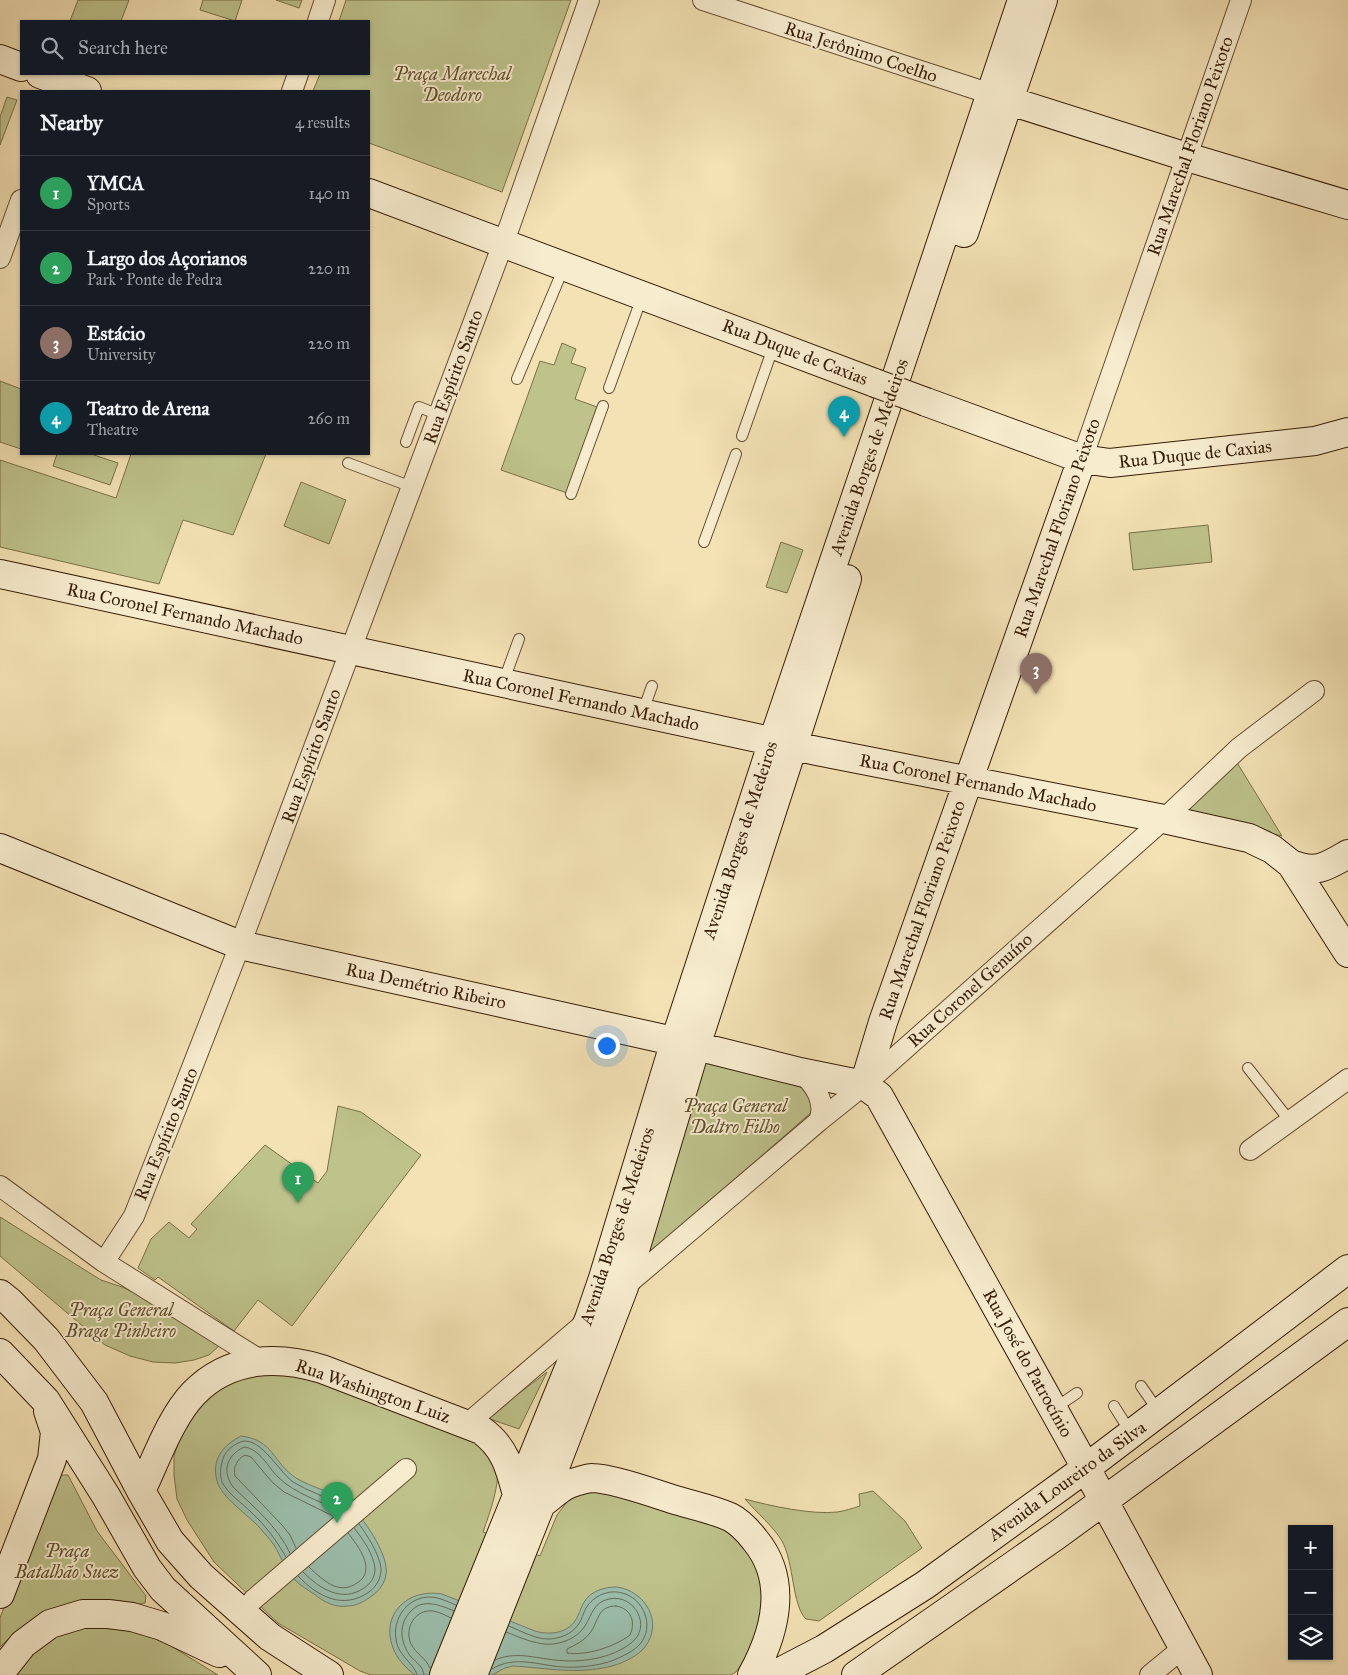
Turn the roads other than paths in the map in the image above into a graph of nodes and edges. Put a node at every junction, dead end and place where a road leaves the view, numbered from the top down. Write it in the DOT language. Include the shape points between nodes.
graph roads {
  1 [pos="325,0"];
  2 [pos="588,0"];
  3 [pos="703,0"];
  4 [pos="1022,0"];
  5 [pos="1043,0"];
  6 [pos="1241,0"];
  7 [pos="318,20"];
  8 [pos="0,58"];
  9 [pos="20,67"];
  10 [pos="298,75"];
  11 [pos="292,90"];
  12 [pos="1000,97"];
  13 [pos="1188,156"];
  14 [pos="370,193"];
  15 [pos="20,203"];
  16 [pos="1348,205"];
  17 [pos="503,244"];
  18 [pos="0,258"];
  19 [pos="564,266"];
  20 [pos="642,295"];
  21 [pos="774,344"];
  22 [pos="517,380"];
  23 [pos="609,388"];
  24 [pos="603,406"];
  25 [pos="440,415"];
  26 [pos="1348,432"];
  27 [pos="742,436"];
  28 [pos="406,442"];
  29 [pos="736,454"];
  30 [pos="1082,459"];
  31 [pos="348,463"];
  32 [pos="412,487"];
  33 [pos="571,494"];
  34 [pos="704,542"];
  35 [pos="0,574"];
  36 [pos="519,639"];
  37 [pos="351,650"];
  38 [pos="503,684"];
  39 [pos="652,686"];
  40 [pos="1314,691"];
  41 [pos="642,714"];
  42 [pos="783,743"];
  43 [pos="968,781"];
  44 [pos="1164,819"];
  45 [pos="0,848"];
  46 [pos="1348,854"];
  47 [pos="1291,864"];
  48 [pos="1348,875"];
  49 [pos="1328,921"];
  50 [pos="240,945"];
  51 [pos="1348,953"];
  52 [pos="686,1043"];
  53 [pos="1248,1068"];
  54 [pos="800,1072"];
  55 [pos="1348,1078"];
  56 [pos="864,1085"];
  57 [pos="1290,1120"];
  58 [pos="819,1121"];
  59 [pos="1250,1150"];
  60 [pos="0,1186"];
  61 [pos="104,1262"];
  62 [pos="1348,1269"];
  63 [pos="624,1287"];
  64 [pos="0,1294"];
  65 [pos="589,1319"];
  66 [pos="1348,1322"];
  67 [pos="0,1353"];
  68 [pos="260,1360"];
  69 [pos="1141,1386"];
  70 [pos="1077,1393"];
  71 [pos="46,1401"];
  72 [pos="1114,1406"];
  73 [pos="1053,1409"];
  74 [pos="1160,1412"];
  75 [pos="467,1424"];
  76 [pos="1132,1434"];
  77 [pos="1086,1468"];
  78 [pos="406,1469"];
  79 [pos="142,1491"];
  80 [pos="529,1499"];
  81 [pos="1103,1501"];
  82 [pos="511,1544"];
  83 [pos="0,1594"];
  84 [pos="253,1600"];
  85 [pos="1183,1648"];
  86 [pos="0,1673"];
  87 [pos="255,1674"];
  88 [pos="330,1675"];
  89 [pos="444,1675"];
  90 [pos="473,1675"];
  91 [pos="752,1675"];
  92 [pos="774,1675"];
  93 [pos="856,1675"];
  94 [pos="1150,1675"];
  95 [pos="1198,1675"];
  1 -- 7 [label="street"];
  2 -- 17 [label="street"];
  3 -- 12 [label="street, Rua Jerônimo Coelho"];
  4 -- 12 [label="main road, Avenida Borges de Medeiros"];
  5 -- 12 [label="main road, Avenida Borges de Medeiros"];
  6 -- 13 [label="street, Rua Marechal Floriano Peixoto"];
  8 -- 9 [label="main road"];
  10 -- 11 [label="street"];
  12 -- 13 [label="main road, Rua Jerônimo Coelho"];
  12 -- 42 [label="main road, Avenida Borges de Medeiros" via="910,391"];
  13 -- 16 [label="main road, Rua Jerônimo Coelho"];
  13 -- 30 [label="street, Rua Marechal Floriano Peixoto"];
  14 -- 17 [label="main road, Rua Duque de Caxias"];
  15 -- 18 [label="street"];
  17 -- 19 [label="main road, Rua Duque de Caxias"];
  17 -- 25 [label="street, Rua Espírito Santo"];
  19 -- 20 [label="main road, Rua Duque de Caxias"];
  19 -- 22 [label="lane"];
  20 -- 21 [label="main road, Rua Duque de Caxias"];
  20 -- 23 [label="lane"];
  21 -- 27 [label="lane"];
  21 -- 30 [label="main road, Rua Duque de Caxias, bridge"];
  24 -- 33 [label="lane"];
  25 -- 28 [label="lane" via="419,407"];
  25 -- 32 [label="street, Rua Espírito Santo"];
  26 -- 30 [label="main road, Rua Duque de Caxias" via="1314,441 1110,464"];
  29 -- 34 [label="lane"];
  30 -- 43 [label="main road, Rua Marechal Floriano Peixoto"];
  31 -- 32 [label="lane"];
  32 -- 37 [label="street, Rua Espírito Santo"];
  35 -- 37 [label="main road, Rua Coronel Fernando Machado"];
  36 -- 38 [label="lane"];
  37 -- 38 [label="main road, Rua Coronel Fernando Machado"];
  37 -- 50 [label="street, Rua Espírito Santo"];
  38 -- 41 [label="main road, Rua Coronel Fernando Machado"];
  39 -- 41 [label="lane"];
  40 -- 44 [label="street, Rua Coronel Genuíno" via="1239,748"];
  41 -- 42 [label="main road, Rua Coronel Fernando Machado"];
  42 -- 43 [label="main road, Rua Coronel Fernando Machado"];
  42 -- 52 [label="main road, Avenida Borges de Medeiros"];
  43 -- 44 [label="main road, Rua Coronel Fernando Machado"];
  43 -- 56 [label="main road, Rua Marechal Floriano Peixoto"];
  44 -- 47 [label="main road, Rua Coronel Fernando Machado" via="1249,838 1272,849"];
  44 -- 56 [label="street, Rua Coronel Genuíno"];
  45 -- 50 [label="main road, Rua Demétrio Ribeiro"];
  46 -- 47 [label="main road" via="1316,870"];
  47 -- 49 [label="main road"];
  48 -- 49 [label="main road" via="1328,892 1324,911"];
  49 -- 51 [label="main road"];
  50 -- 52 [label="main road, Rua Demétrio Ribeiro"];
  50 -- 61 [label="street, Rua Espírito Santo" via="134,1216"];
  52 -- 54 [label="main road, Rua Demétrio Ribeiro"];
  52 -- 63 [label="main road, Avenida Borges de Medeiros"];
  52 -- 65 [label="main road, Avenida Borges de Medeiros"];
  53 -- 57 [label="lane"];
  54 -- 56 [label="main road, Rua Demétrio Ribeiro"];
  54 -- 58 [label="street" via="821,1100"];
  55 -- 57 [label="street"];
  56 -- 58 [label="street, Rua Coronel Genuíno"];
  56 -- 73 [label="main road, Rua José do Patrocínio" via="879,1096"];
  57 -- 59 [label="street"];
  58 -- 63 [label="street, Rua Coronel Genuíno"];
  60 -- 61 [label="street"];
  61 -- 68 [label="street"];
  62 -- 74 [label="main road, Avenida Loureiro da Silva"];
  63 -- 80 [label="main road, Avenida Borges de Medeiros"];
  64 -- 79 [label="main road" via="46,1339 94,1402"];
  65 -- 75 [label="street"];
  65 -- 80 [label="main road, Avenida Borges de Medeiros"];
  66 -- 81 [label="main road, Avenida Loureiro da Silva"];
  67 -- 71 [label="main road"];
  68 -- 75 [label="main road, Rua Washington Luiz" via="285,1360 313,1366"];
  68 -- 79 [label="main road, Rua Washington Luiz" via="226,1371 194,1394 177,1417"];
  69 -- 74 [label="lane"];
  70 -- 73 [label="lane"];
  71 -- 83 [label="main road" via="54,1432 52,1459"];
  71 -- 87 [label="main road" via="163,1589"];
  72 -- 76 [label="lane"];
  73 -- 77 [label="main road, Rua José do Patrocínio"];
  74 -- 76 [label="main road, Avenida Loureiro da Silva"];
  75 -- 80 [label="main road, Rua Washington Luiz" via="493,1438"];
  76 -- 77 [label="main road, Avenida Loureiro da Silva"];
  77 -- 81 [label="main road, Rua José do Patrocínio"];
  77 -- 92 [label="main road, Avenida Loureiro da Silva" via="925,1585 824,1649"];
  78 -- 84 [label="street"];
  79 -- 88 [label="main road" via="170,1541 201,1576 270,1637"];
  80 -- 82 [label="main road, Avenida Borges de Medeiros"];
  80 -- 91 [label="main road" via="590,1478 618,1483 729,1517 747,1529 767,1559 776,1594 770,1636"];
  81 -- 85 [label="main road, Rua José do Patrocínio"];
  81 -- 93 [label="main road, Avenida Loureiro da Silva"];
  82 -- 89 [label="main road, Avenida Borges de Medeiros"];
  82 -- 90 [label="main road, Avenida Borges de Medeiros"];
  85 -- 94 [label="street"];
  85 -- 95 [label="main road, Rua José do Patrocínio"];
  86 -- 87 [label="main road" via="23,1644 50,1624 83,1614 108,1614 162,1626"];
}
